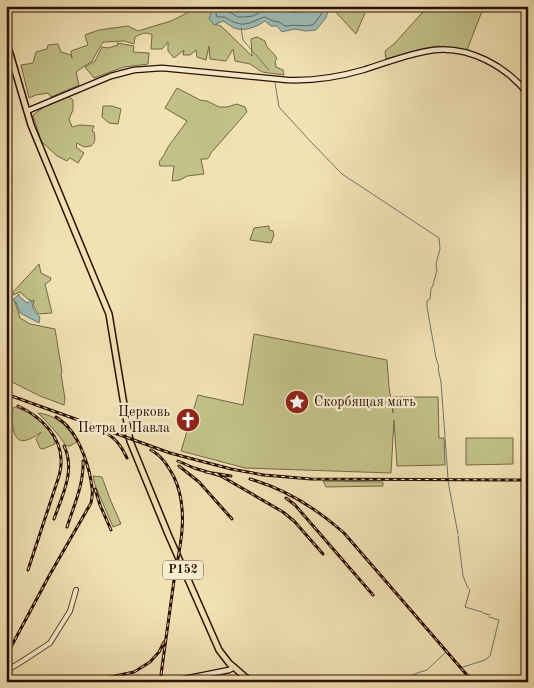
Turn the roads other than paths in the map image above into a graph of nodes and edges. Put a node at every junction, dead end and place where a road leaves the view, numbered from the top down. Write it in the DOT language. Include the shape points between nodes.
graph roads {
  1 [pos="6,40"];
  2 [pos="528,92"];
  3 [pos="24,100"];
  4 [pos="35,107"];
  5 [pos="27,110"];
  6 [pos="30,120"];
  7 [pos="76,590"];
  8 [pos="234,667"];
  9 [pos="6,671"];
  10 [pos="168,682"];
  11 [pos="251,682"];
  1 -- 3 [label="main road"];
  2 -- 4 [label="main road" via="490,62 463,52 437,50 350,73 303,80 162,68 134,70 110,76"];
  3 -- 4 [label="main road"];
  3 -- 5 [label="main road"];
  4 -- 5 [label="main road"];
  4 -- 6 [label="main road"];
  5 -- 6 [label="main road"];
  6 -- 8 [label="main road, Р152" via="108,314 135,454 217,646 225,660"];
  7 -- 9 [label="street" via="70,611 50,643"];
  8 -- 10 [label="main road"];
  8 -- 11 [label="main road, Р152"];
}
